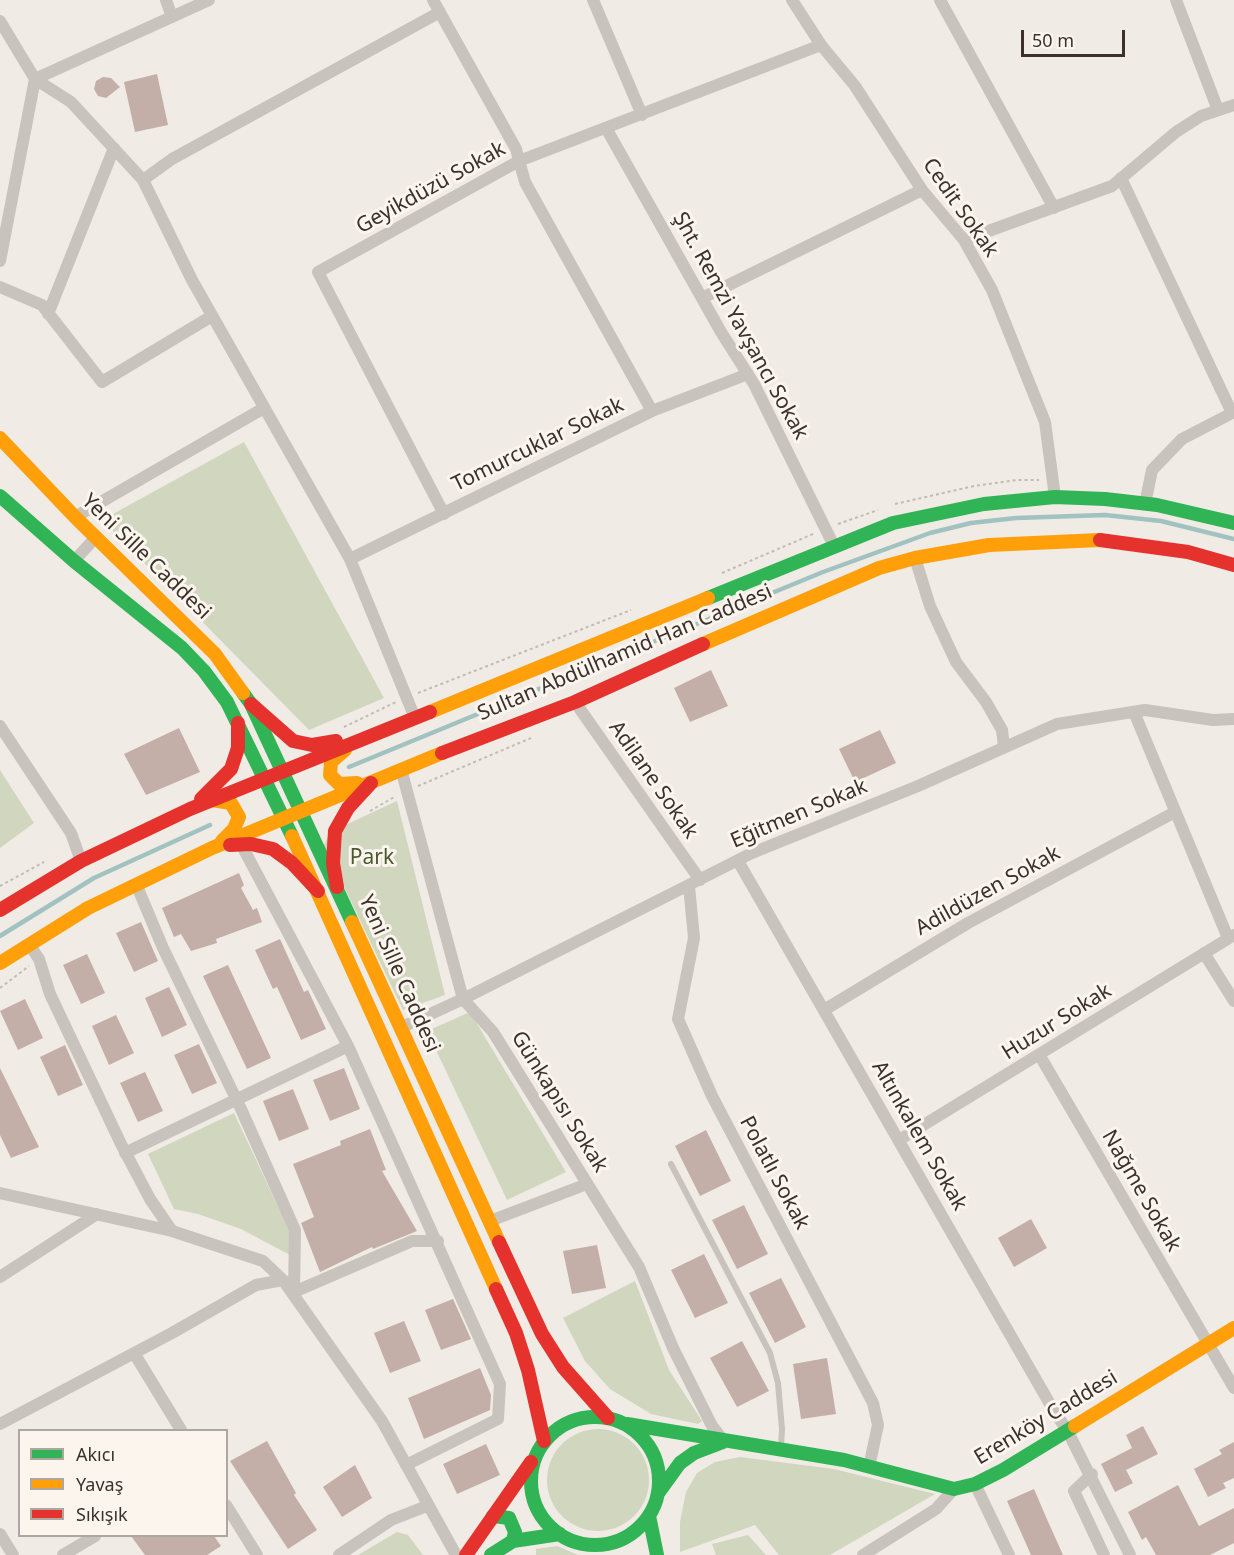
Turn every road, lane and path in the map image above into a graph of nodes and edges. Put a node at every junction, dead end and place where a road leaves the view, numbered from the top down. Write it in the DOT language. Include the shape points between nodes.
graph roads {
  1 [pos="166,0"];
  2 [pos="209,0"];
  3 [pos="433,0"];
  4 [pos="593,0"];
  5 [pos="792,0"];
  6 [pos="940,0"];
  7 [pos="1176,0"];
  8 [pos="440,12"];
  9 [pos="172,17"];
  10 [pos="0,21"];
  11 [pos="821,45"];
  12 [pos="35,79"];
  13 [pos="1234,105"];
  14 [pos="1218,110"];
  15 [pos="642,115"];
  16 [pos="606,128"];
  17 [pos="114,148"];
  18 [pos="519,161"];
  19 [pos="1121,178"];
  20 [pos="143,180"];
  21 [pos="922,190"];
  22 [pos="1054,208"];
  23 [pos="964,240"];
  24 [pos="0,261"];
  25 [pos="0,287"];
  26 [pos="702,298"];
  27 [pos="48,314"];
  28 [pos="212,316"];
  29 [pos="748,374"];
  30 [pos="264,408"];
  31 [pos="652,411"];
  32 [pos="1233,412"];
  33 [pos="0,438"];
  34 [pos="0,496"];
  35 [pos="1056,497"];
  36 [pos="1145,504"];
  37 [pos="444,514"];
  38 [pos="75,517"];
  39 [pos="1234,524"];
  40 [pos="96,537"];
  41 [pos="834,546"];
  42 [pos="915,558"];
  43 [pos="350,559"];
  44 [pos="74,561"];
  45 [pos="1234,565"];
  46 [pos="575,702"];
  47 [pos="251,704"];
  48 [pos="1134,712"];
  49 [pos="415,718"];
  50 [pos="1234,719"];
  51 [pos="238,723"];
  52 [pos="0,726"];
  53 [pos="363,739"];
  54 [pos="1004,747"];
  55 [pos="401,768"];
  56 [pos="283,771"];
  57 [pos="376,778"];
  58 [pos="265,779"];
  59 [pos="212,800"];
  60 [pos="190,809"];
  61 [pos="301,810"];
  62 [pos="1175,812"];
  63 [pos="283,818"];
  64 [pos="241,844"];
  65 [pos="212,848"];
  66 [pos="81,861"];
  67 [pos="738,861"];
  68 [pos="694,883"];
  69 [pos="136,884"];
  70 [pos="337,887"];
  71 [pos="318,891"];
  72 [pos="0,910"];
  73 [pos="1231,936"];
  74 [pos="29,944"];
  75 [pos="1204,953"];
  76 [pos="0,963"];
  77 [pos="463,999"];
  78 [pos="1234,1001"];
  79 [pos="824,1010"];
  80 [pos="400,1028"];
  81 [pos="348,1046"];
  82 [pos="1040,1056"];
  83 [pos="236,1098"];
  84 [pos="899,1140"];
  85 [pos="125,1153"];
  86 [pos="671,1164"];
  87 [pos="588,1185"];
  88 [pos="0,1193"];
  89 [pos="97,1214"];
  90 [pos="490,1221"];
  91 [pos="172,1230"];
  92 [pos="438,1241"];
  93 [pos="0,1277"];
  94 [pos="283,1280"];
  95 [pos="294,1292"];
  96 [pos="1234,1328"];
  97 [pos="1208,1344"];
  98 [pos="134,1353"];
  99 [pos="1234,1388"];
  100 [pos="608,1418"];
  101 [pos="0,1424"];
  102 [pos="627,1424"];
  103 [pos="180,1429"];
  104 [pos="1067,1430"];
  105 [pos="544,1441"];
  106 [pos="724,1441"];
  107 [pos="780,1450"];
  108 [pos="535,1456"];
  109 [pos="405,1465"];
  110 [pos="869,1467"];
  111 [pos="1092,1474"];
  112 [pos="975,1484"];
  113 [pos="954,1489"];
  114 [pos="659,1492"];
  115 [pos="427,1506"];
  116 [pos="228,1508"];
  117 [pos="493,1516"];
  118 [pos="650,1516"];
  119 [pos="0,1534"];
  120 [pos="560,1534"];
  121 [pos="93,1537"];
  122 [pos="513,1541"];
  123 [pos="583,1544"];
  124 [pos="13,1555"];
  125 [pos="63,1555"];
  126 [pos="257,1555"];
  127 [pos="339,1555"];
  128 [pos="456,1555"];
  129 [pos="466,1555"];
  130 [pos="491,1555"];
  131 [pos="597,1555"];
  132 [pos="657,1555"];
  133 [pos="863,1555"];
  134 [pos="1009,1555"];
  135 [pos="1104,1555"];
  136 [pos="1130,1555"];
  1 -- 9 [label="street"];
  2 -- 9 [label="street"];
  3 -- 8 [label="street"];
  4 -- 15 [label="street"];
  5 -- 11 [label="street, Cedit Sokak"];
  6 -- 22 [label="street"];
  7 -- 14 [label="street"];
  8 -- 18 [label="street" via="516,148"];
  8 -- 20 [label="street" via="172,159"];
  9 -- 12 [label="street"];
  10 -- 12 [label="street"];
  11 -- 15 [label="street, Geyikdüzü Sokak"];
  11 -- 21 [label="street, Cedit Sokak" via="855,86"];
  12 -- 17 [label="street" via="71,102"];
  12 -- 24 [label="street"];
  13 -- 14 [label="street"];
  14 -- 19 [label="street" via="1176,132"];
  15 -- 16 [label="street, Geyikdüzü Sokak"];
  16 -- 18 [label="street, Geyikdüzü Sokak"];
  16 -- 26 [label="street, Şht. Remzi Yavşancı Sokak"];
  17 -- 20 [label="street"];
  17 -- 27 [label="street"];
  18 -- 31 [label="street" via="525,182"];
  18 -- 37 [label="street, Geyikdüzü Sokak" via="318,272"];
  19 -- 22 [label="street" via="1112,186"];
  19 -- 32 [label="street"];
  20 -- 28 [label="street"];
  21 -- 23 [label="street, Cedit Sokak"];
  21 -- 26 [label="street"];
  22 -- 23 [label="street"];
  23 -- 35 [label="street, Cedit Sokak" via="992,290 1046,422"];
  25 -- 27 [label="street" via="42,305"];
  26 -- 29 [label="street, Şht. Remzi Yavşancı Sokak"];
  27 -- 28 [label="street" via="102,382"];
  28 -- 30 [label="street"];
  29 -- 31 [label="street, Tomurcuklar Sokak"];
  29 -- 41 [label="street, Şht. Remzi Yavşancı Sokak"];
  30 -- 38 [label="street"];
  30 -- 43 [label="street"];
  31 -- 37 [label="street, Tomurcuklar Sokak"];
  32 -- 36 [label="street" via="1182,439 1152,470"];
  33 -- 38 [label="main road, Yeni Sille Caddesi"];
  34 -- 44 [label="main road, Yeni Sille Caddesi"];
  35 -- 36 [label="main road, Sultan Abdülhamid Han Caddesi"];
  35 -- 41 [label="main road, Sultan Abdülhamid Han Caddesi" via="938,512 893,523"];
  36 -- 39 [label="main road, Sultan Abdülhamid Han Caddesi"];
  37 -- 43 [label="street, Tomurcuklar Sokak"];
  38 -- 40 [label="main road, Yeni Sille Caddesi"];
  40 -- 44 [label="street"];
  40 -- 47 [label="main road, Yeni Sille Caddesi" via="215,654"];
  41 -- 49 [label="main road, Sultan Abdülhamid Han Caddesi"];
  42 -- 45 [label="main road, Sultan Abdülhamid Han Caddesi" via="989,545 1083,539 1188,552"];
  42 -- 46 [label="main road, Sultan Abdülhamid Han Caddesi" via="879,568 778,610"];
  42 -- 54 [label="street" via="930,606 951,652 1002,730"];
  43 -- 49 [label="street"];
  44 -- 51 [label="main road, Yeni Sille Caddesi" via="194,659"];
  46 -- 55 [label="main road, Sultan Abdülhamid Han Caddesi"];
  46 -- 68 [label="street, Adilane Sokak"];
  47 -- 53 [label="main road" via="294,741 312,745"];
  47 -- 56 [label="main road, Yeni Sille Caddesi"];
  48 -- 50 [label="street, Eğitmen Sokak"];
  48 -- 54 [label="street, Eğitmen Sokak" via="1057,723"];
  48 -- 62 [label="street"];
  49 -- 53 [label="main road, Sultan Abdülhamid Han Caddesi"];
  51 -- 58 [label="main road, Yeni Sille Caddesi"];
  51 -- 60 [label="main road" via="238,748 231,770"];
  52 -- 66 [label="street" via="70,833"];
  53 -- 56 [label="main road, Sultan Abdülhamid Han Caddesi"];
  53 -- 57 [label="main road" via="335,757 330,775 345,785"];
  54 -- 67 [label="street, Eğitmen Sokak"];
  55 -- 57 [label="main road, Sultan Abdülhamid Han Caddesi"];
  55 -- 77 [label="street, Günkapısı Sokak"];
  56 -- 58 [label="main road, Sultan Abdülhamid Han Caddesi"];
  56 -- 61 [label="main road, Yeni Sille Caddesi"];
  57 -- 61 [label="main road, Sultan Abdülhamid Han Caddesi"];
  57 -- 70 [label="main road" via="348,808 335,831 333,863"];
  58 -- 59 [label="main road, Sultan Abdülhamid Han Caddesi"];
  58 -- 63 [label="main road, Yeni Sille Caddesi"];
  59 -- 60 [label="main road, Sultan Abdülhamid Han Caddesi"];
  59 -- 65 [label="main road" via="231,803 239,817 234,829"];
  60 -- 66 [label="main road, Sultan Abdülhamid Han Caddesi"];
  61 -- 63 [label="main road, Sultan Abdülhamid Han Caddesi"];
  61 -- 70 [label="main road, Yeni Sille Caddesi"];
  62 -- 73 [label="street"];
  62 -- 79 [label="street, Adildüzen Sokak" via="968,922"];
  63 -- 65 [label="main road, Sultan Abdülhamid Han Caddesi"];
  63 -- 71 [label="main road, Yeni Sille Caddesi"];
  64 -- 65 [label="main road"];
  64 -- 71 [label="main road" via="261,844 280,853"];
  64 -- 81 [label="street"];
  65 -- 69 [label="main road, Sultan Abdülhamid Han Caddesi"];
  66 -- 72 [label="main road, Sultan Abdülhamid Han Caddesi"];
  67 -- 68 [label="street, Eğitmen Sokak"];
  67 -- 79 [label="street, Altınkalem Sokak"];
  68 -- 77 [label="street, Eğitmen Sokak"];
  68 -- 110 [label="street, Polatlı Sokak" via="694,938 678,1019 712,1096 873,1403 878,1425"];
  69 -- 74 [label="main road, Sultan Abdülhamid Han Caddesi"];
  69 -- 83 [label="street"];
  70 -- 80 [label="main road, Yeni Sille Caddesi"];
  71 -- 105 [label="main road, Yeni Sille Caddesi" via="516,1333"];
  73 -- 75 [label="street, Huzur Sokak"];
  74 -- 76 [label="main road, Sultan Abdülhamid Han Caddesi"];
  74 -- 85 [label="street"];
  75 -- 78 [label="street"];
  75 -- 82 [label="street, Huzur Sokak"];
  77 -- 80 [label="street, Eğitmen Sokak"];
  77 -- 87 [label="street, Günkapısı Sokak" via="494,1032"];
  79 -- 84 [label="street, Altınkalem Sokak"];
  80 -- 90 [label="main road, Yeni Sille Caddesi"];
  81 -- 83 [label="street"];
  81 -- 92 [label="street"];
  82 -- 84 [label="street, Huzur Sokak"];
  82 -- 97 [label="street, Nağme Sokak"];
  83 -- 85 [label="street"];
  83 -- 95 [label="street" via="295,1230"];
  84 -- 104 [label="street, Altınkalem Sokak"];
  85 -- 91 [label="street"];
  86 -- 107 [label="lane" via="770,1353 778,1383"];
  87 -- 90 [label="street"];
  87 -- 106 [label="street, Günkapısı Sokak" via="639,1267 673,1348 712,1426"];
  88 -- 89 [label="street"];
  89 -- 91 [label="street"];
  89 -- 93 [label="street"];
  90 -- 100 [label="main road, Yeni Sille Caddesi" via="542,1334 563,1367"];
  91 -- 94 [label="street" via="263,1261"];
  92 -- 95 [label="street" via="412,1241"];
  92 -- 109 [label="street" via="494,1366 500,1384 500,1410 498,1419"];
  94 -- 95 [label="street"];
  94 -- 98 [label="street" via="256,1285"];
  95 -- 109 [label="street" via="382,1421"];
  96 -- 97 [label="main road, Erenköy Caddesi"];
  97 -- 99 [label="street, Nağme Sokak"];
  97 -- 104 [label="main road, Erenköy Caddesi"];
  98 -- 101 [label="street"];
  98 -- 103 [label="street"];
  100 -- 102 [label="main road"];
  100 -- 105 [label="main road" via="590,1416 573,1420"];
  102 -- 106 [label="main road, Erenköy Caddesi"];
  102 -- 114 [label="main road" via="654,1453"];
  104 -- 111 [label="street, Altınkalem Sokak"];
  104 -- 112 [label="main road, Erenköy Caddesi"];
  105 -- 108 [label="main road"];
  106 -- 107 [label="main road, Erenköy Caddesi"];
  106 -- 114 [label="main road" via="680,1463"];
  107 -- 110 [label="main road, Erenköy Caddesi"];
  108 -- 117 [label="main road"];
  108 -- 120 [label="main road" via="531,1474 534,1500 546,1523"];
  109 -- 115 [label="street"];
  110 -- 113 [label="main road, Erenköy Caddesi"];
  111 -- 135 [label="street" via="1074,1491"];
  111 -- 136 [label="street, Altınkalem Sokak"];
  112 -- 113 [label="main road, Erenköy Caddesi"];
  112 -- 134 [label="street"];
  113 -- 133 [label="street" via="936,1509"];
  114 -- 118 [label="main road"];
  115 -- 127 [label="street" via="391,1520"];
  115 -- 128 [label="street"];
  116 -- 126 [label="street"];
  117 -- 122 [label="main road" via="509,1518 514,1524"];
  117 -- 129 [label="main road"];
  118 -- 123 [label="main road" via="621,1540"];
  118 -- 132 [label="main road"];
  119 -- 124 [label="street"];
  120 -- 122 [label="main road"];
  120 -- 123 [label="main road"];
  121 -- 125 [label="street"];
  122 -- 130 [label="main road"];
  123 -- 131 [label="main road"];
}
